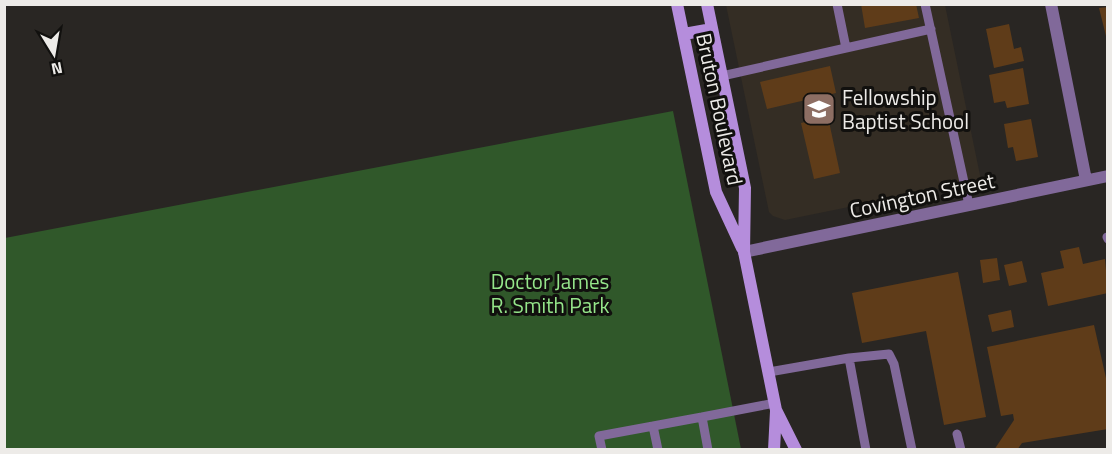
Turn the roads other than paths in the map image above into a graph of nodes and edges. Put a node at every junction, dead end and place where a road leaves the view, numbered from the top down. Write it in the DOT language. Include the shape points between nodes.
graph roads {
  1 [pos="677,4"];
  2 [pos="707,4"];
  3 [pos="837,4"];
  4 [pos="926,4"];
  5 [pos="1051,4"];
  6 [pos="931,28"];
  7 [pos="712,29"];
  8 [pos="684,34"];
  9 [pos="846,48"];
  10 [pos="722,76"];
  11 [pos="1107,176"];
  12 [pos="1086,180"];
  13 [pos="969,205"];
  14 [pos="744,252"];
  15 [pos="849,358"];
  16 [pos="769,372"];
  17 [pos="776,406"];
  18 [pos="702,417"];
  19 [pos="653,426"];
  20 [pos="957,434"];
  21 [pos="602,450"];
  22 [pos="658,450"];
  23 [pos="708,450"];
  24 [pos="774,450"];
  25 [pos="796,450"];
  26 [pos="866,450"];
  27 [pos="912,450"];
  28 [pos="961,450"];
  1 -- 8 [label="street, Bruton Boulevard"];
  2 -- 7 [label="street, Bruton Boulevard"];
  3 -- 9 [label="lane"];
  4 -- 6 [label="lane"];
  5 -- 12 [label="street"];
  6 -- 9 [label="lane"];
  6 -- 13 [label="lane"];
  7 -- 8 [label="street"];
  7 -- 10 [label="street, Bruton Boulevard"];
  8 -- 14 [label="street, Bruton Boulevard" via="716,192"];
  9 -- 10 [label="lane"];
  10 -- 14 [label="street, Bruton Boulevard" via="745,188"];
  11 -- 12 [label="street, Covington Street"];
  12 -- 13 [label="street, Covington Street"];
  13 -- 14 [label="street, Covington Street"];
  14 -- 16 [label="street, Bruton Boulevard"];
  15 -- 16 [label="lane"];
  15 -- 26 [label="lane"];
  15 -- 27 [label="lane" via="889,354"];
  16 -- 17 [label="street, Bruton Boulevard"];
  17 -- 18 [label="lane"];
  17 -- 24 [label="street, Bruton Boulevard"];
  17 -- 25 [label="street, Bruton Boulevard"];
  18 -- 19 [label="lane"];
  18 -- 23 [label="lane"];
  19 -- 21 [label="lane" via="599,436"];
  19 -- 22 [label="lane"];
  20 -- 28 [label="lane"];
}
